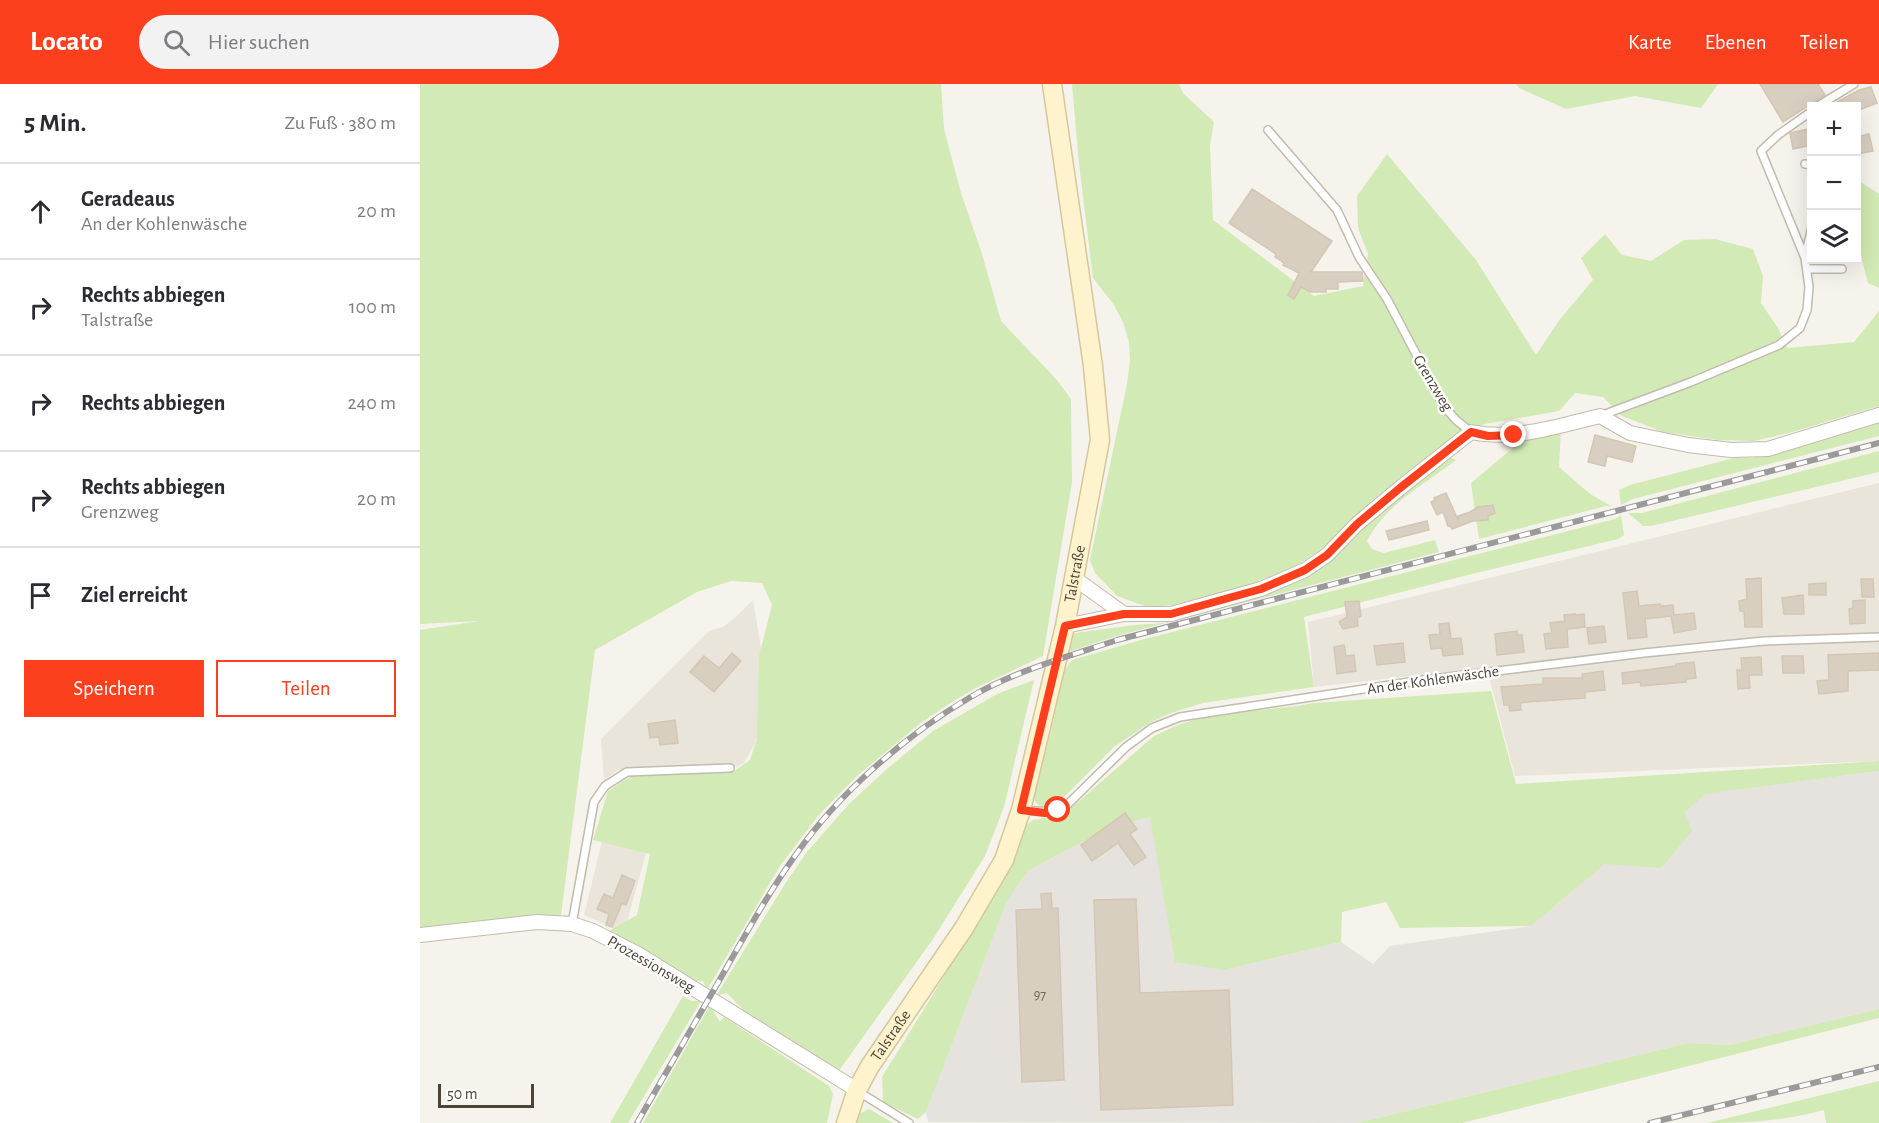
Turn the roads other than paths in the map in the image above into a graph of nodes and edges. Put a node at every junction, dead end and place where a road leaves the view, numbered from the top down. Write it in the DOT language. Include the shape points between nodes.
graph roads {
  1 [pos="1052,84"];
  2 [pos="1854,84"];
  3 [pos="1825,102"];
  4 [pos="1807,115"];
  5 [pos="1268,130"];
  6 [pos="1807,249"];
  7 [pos="1805,258"];
  8 [pos="1807,268"];
  9 [pos="1842,269"];
  10 [pos="1879,415"];
  11 [pos="1600,416"];
  12 [pos="1471,432"];
  13 [pos="1074,578"];
  14 [pos="1124,614"];
  15 [pos="1065,626"];
  16 [pos="1879,637"];
  17 [pos="730,768"];
  18 [pos="1021,810"];
  19 [pos="572,924"];
  20 [pos="420,935"];
  21 [pos="857,1090"];
  22 [pos="846,1123"];
  23 [pos="909,1123"];
  1 -- 13 [label="street, Talstraße" via="1100,440"];
  2 -- 3 [label="lane"];
  4 -- 7 [label="lane" via="1761,151"];
  5 -- 12 [label="lane, Grenzweg" via="1337,210 1359,257 1387,299 1443,405"];
  6 -- 7 [label="lane"];
  7 -- 8 [label="lane"];
  8 -- 9 [label="lane"];
  8 -- 11 [label="lane" via="1807,310 1800,328 1788,339 1691,382"];
  10 -- 11 [label="street" via="1768,449 1731,450 1630,433"];
  11 -- 12 [label="street" via="1514,435"];
  12 -- 14 [label="street" via="1305,570 1261,589 1171,614"];
  13 -- 14 [label="street"];
  13 -- 15 [label="street, Talstraße"];
  14 -- 15 [label="street"];
  15 -- 18 [label="street, Talstraße"];
  16 -- 18 [label="lane, An der Kohlenwäsche" via="1764,641 1644,652 1180,717 1152,728 1126,747 1058,810"];
  17 -- 19 [label="lane" via="627,772 605,786 594,802"];
  18 -- 21 [label="street, Talstraße" via="1004,860 989,887"];
  19 -- 20 [label="street, Prozessionsweg" via="537,922"];
  19 -- 21 [label="street, Prozessionsweg" via="638,954"];
  21 -- 22 [label="street, Talstraße"];
  21 -- 23 [label="lane"];
}
